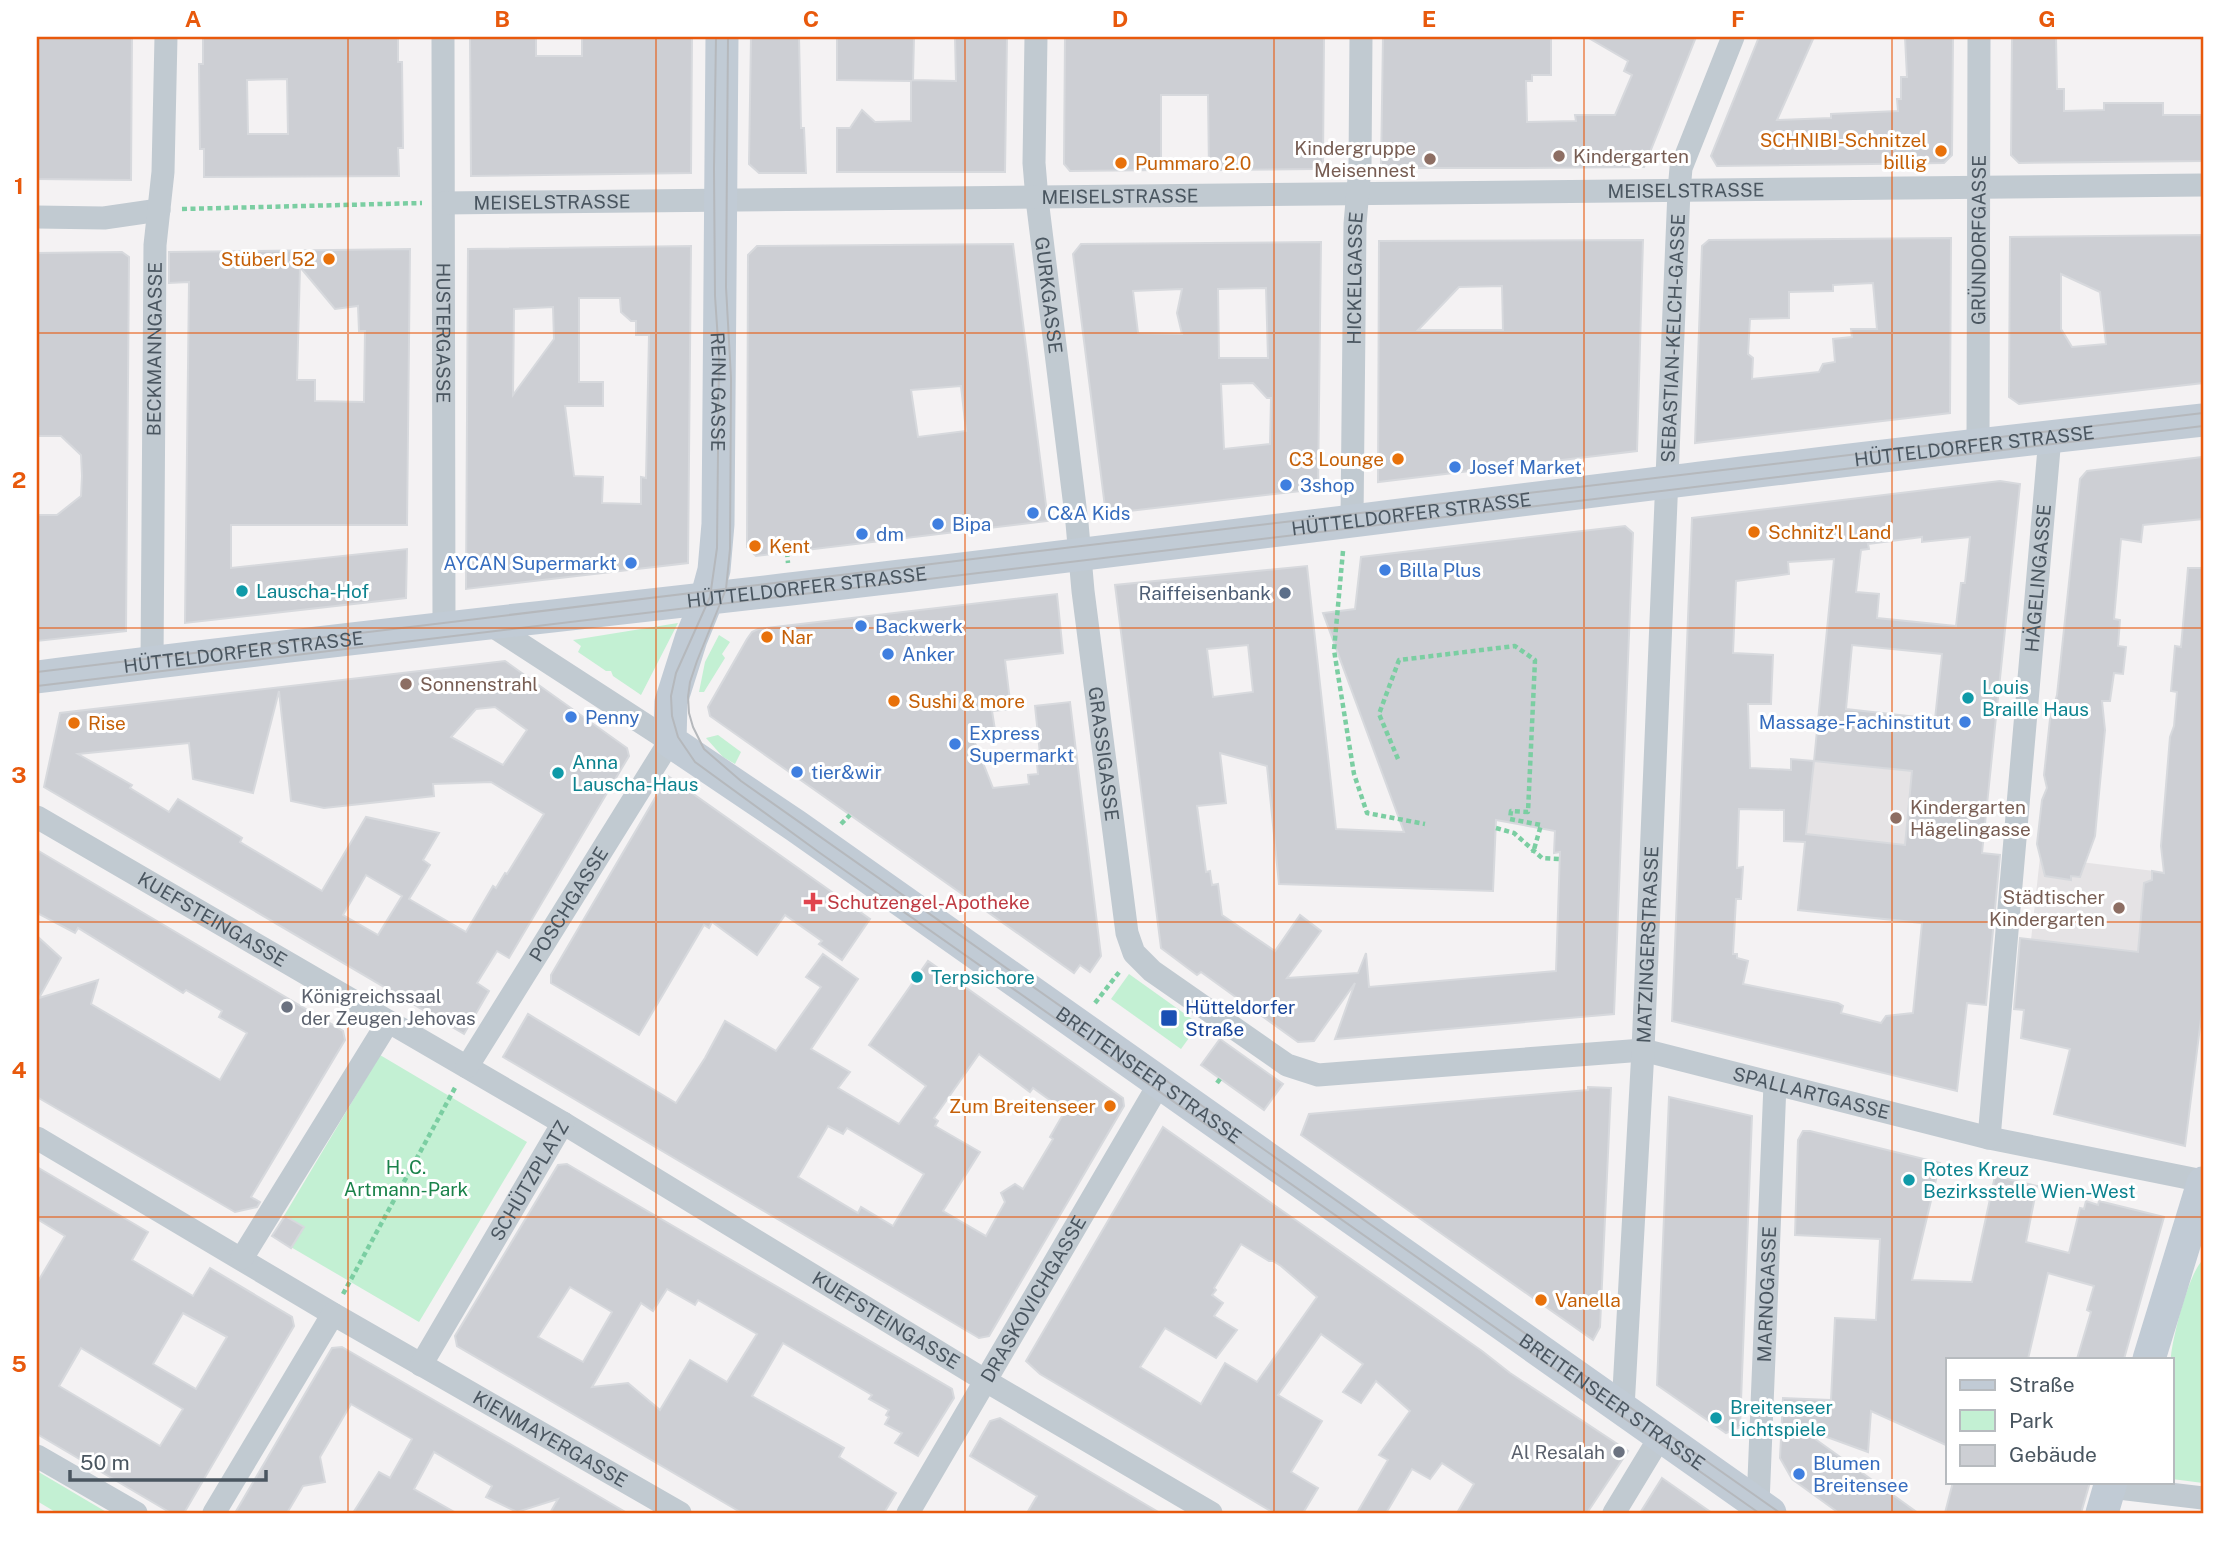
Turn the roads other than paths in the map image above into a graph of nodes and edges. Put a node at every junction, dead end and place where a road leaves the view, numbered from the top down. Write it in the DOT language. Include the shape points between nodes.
graph roads {
  1 [pos="166,37"];
  2 [pos="443,37"];
  3 [pos="722,37"];
  4 [pos="1036,37"];
  5 [pos="1361,37"];
  6 [pos="1732,37"];
  7 [pos="1979,37"];
  8 [pos="2203,185"];
  9 [pos="1977,188"];
  10 [pos="1679,191"];
  11 [pos="1358,195"];
  12 [pos="1037,198"];
  13 [pos="722,201"];
  14 [pos="444,203"];
  15 [pos="159,210"];
  16 [pos="37,217"];
  17 [pos="2203,421"];
  18 [pos="2050,437"];
  19 [pos="1978,445"];
  20 [pos="1668,482"];
  21 [pos="1352,520"];
  22 [pos="1080,554"];
  23 [pos="707,597"];
  24 [pos="488,623"];
  25 [pos="444,627"];
  26 [pos="152,663"];
  27 [pos="37,677"];
  28 [pos="670,741"];
  29 [pos="37,817"];
  30 [pos="1134,953"];
  31 [pos="388,1022"];
  32 [pos="1643,1050"];
  33 [pos="467,1067"];
  34 [pos="1159,1084"];
  35 [pos="1775,1084"];
  36 [pos="563,1123"];
  37 [pos="37,1138"];
  38 [pos="1989,1138"];
  39 [pos="2203,1182"];
  40 [pos="242,1258"];
  41 [pos="333,1314"];
  42 [pos="2149,1358"];
  43 [pos="421,1365"];
  44 [pos="986,1381"];
  45 [pos="1623,1408"];
  46 [pos="1660,1437"];
  47 [pos="37,1456"];
  48 [pos="2108,1494"];
  49 [pos="2203,1498"];
  50 [pos="1764,1509"];
  51 [pos="213,1512"];
  52 [pos="135,1513"];
  53 [pos="680,1513"];
  54 [pos="908,1513"];
  55 [pos="1210,1513"];
  56 [pos="1614,1513"];
  1 -- 15 [label="street, BECKMANNGASSE"];
  2 -- 14 [label="street, HUSTERGASSE"];
  3 -- 13 [label="street, REINLGASSE"];
  4 -- 12 [label="street, GURKGASSE"];
  5 -- 11 [label="street, HICKELGASSE"];
  6 -- 10 [label="street, SEBASTIAN-KELCH-GASSE" via="1681,168"];
  7 -- 9 [label="street, GRÜNDORFGASSE"];
  8 -- 9 [label="street, MEISELSTRASSE"];
  9 -- 10 [label="street, MEISELSTRASSE"];
  9 -- 19 [label="street, GRÜNDORFGASSE"];
  10 -- 11 [label="street, MEISELSTRASSE"];
  10 -- 20 [label="street, SEBASTIAN-KELCH-GASSE"];
  11 -- 12 [label="street, MEISELSTRASSE"];
  11 -- 21 [label="street, HICKELGASSE"];
  12 -- 13 [label="street, MEISELSTRASSE"];
  12 -- 22 [label="street, GURKGASSE"];
  13 -- 14 [label="street, MEISELSTRASSE"];
  13 -- 23 [label="street, REINLGASSE" via="718,524"];
  14 -- 25 [label="street, HUSTERGASSE"];
  15 -- 16 [label="street" via="104,218"];
  15 -- 26 [label="street, BECKMANNGASSE"];
  17 -- 18 [label="street, HÜTTELDORFER STRASSE"];
  18 -- 19 [label="street, HÜTTELDORFER STRASSE"];
  18 -- 38 [label="street, HÄGELINGASSE"];
  19 -- 20 [label="street, HÜTTELDORFER STRASSE"];
  20 -- 21 [label="street, HÜTTELDORFER STRASSE"];
  20 -- 32 [label="street, MATZINGERSTRASSE"];
  21 -- 22 [label="street, HÜTTELDORFER STRASSE"];
  22 -- 23 [label="street, HÜTTELDORFER STRASSE"];
  22 -- 30 [label="street, GRASSIGASSE" via="1127,933"];
  23 -- 24 [label="street, HÜTTELDORFER STRASSE"];
  23 -- 28 [label="street, REINLGASSE" via="671,702"];
  24 -- 25 [label="street, HÜTTELDORFER STRASSE"];
  24 -- 28 [label="street, BREITENSEER STRASSE"];
  25 -- 26 [label="street, HÜTTELDORFER STRASSE"];
  26 -- 27 [label="street, HÜTTELDORFER STRASSE"];
  28 -- 33 [label="street, POSCHGASSE"];
  28 -- 34 [label="street, BREITENSEER STRASSE"];
  29 -- 31 [label="street, KUEFSTEINGASSE"];
  30 -- 32 [label="street, SPALLARTGASSE" via="1167,982 1297,1069 1318,1075"];
  31 -- 33 [label="street, SCHÜTZPLATZ"];
  31 -- 40 [label="street"];
  32 -- 35 [label="street, SPALLARTGASSE"];
  32 -- 45 [label="street, MATZINGERSTRASSE"];
  33 -- 36 [label="street, SCHÜTZPLATZ"];
  34 -- 44 [label="street, DRASKOVICHGASSE"];
  34 -- 45 [label="street, BREITENSEER STRASSE"];
  35 -- 38 [label="street, SPALLARTGASSE"];
  35 -- 50 [label="street, MARNOGASSE"];
  36 -- 43 [label="street, SCHÜTZPLATZ"];
  36 -- 44 [label="street, KUEFSTEINGASSE"];
  37 -- 40 [label="street"];
  38 -- 39 [label="street, SPALLARTGASSE"];
  39 -- 42 [label="street"];
  40 -- 41 [label="street"];
  41 -- 43 [label="street"];
  41 -- 51 [label="street"];
  43 -- 53 [label="street, KIENMAYERGASSE"];
  44 -- 54 [label="street, DRASKOVICHGASSE"];
  44 -- 55 [label="street, KUEFSTEINGASSE"];
  45 -- 46 [label="street, BREITENSEER STRASSE"];
  46 -- 50 [label="street, BREITENSEER STRASSE"];
  46 -- 56 [label="street"];
  47 -- 52 [label="street"];
  48 -- 49 [label="street"];
}
